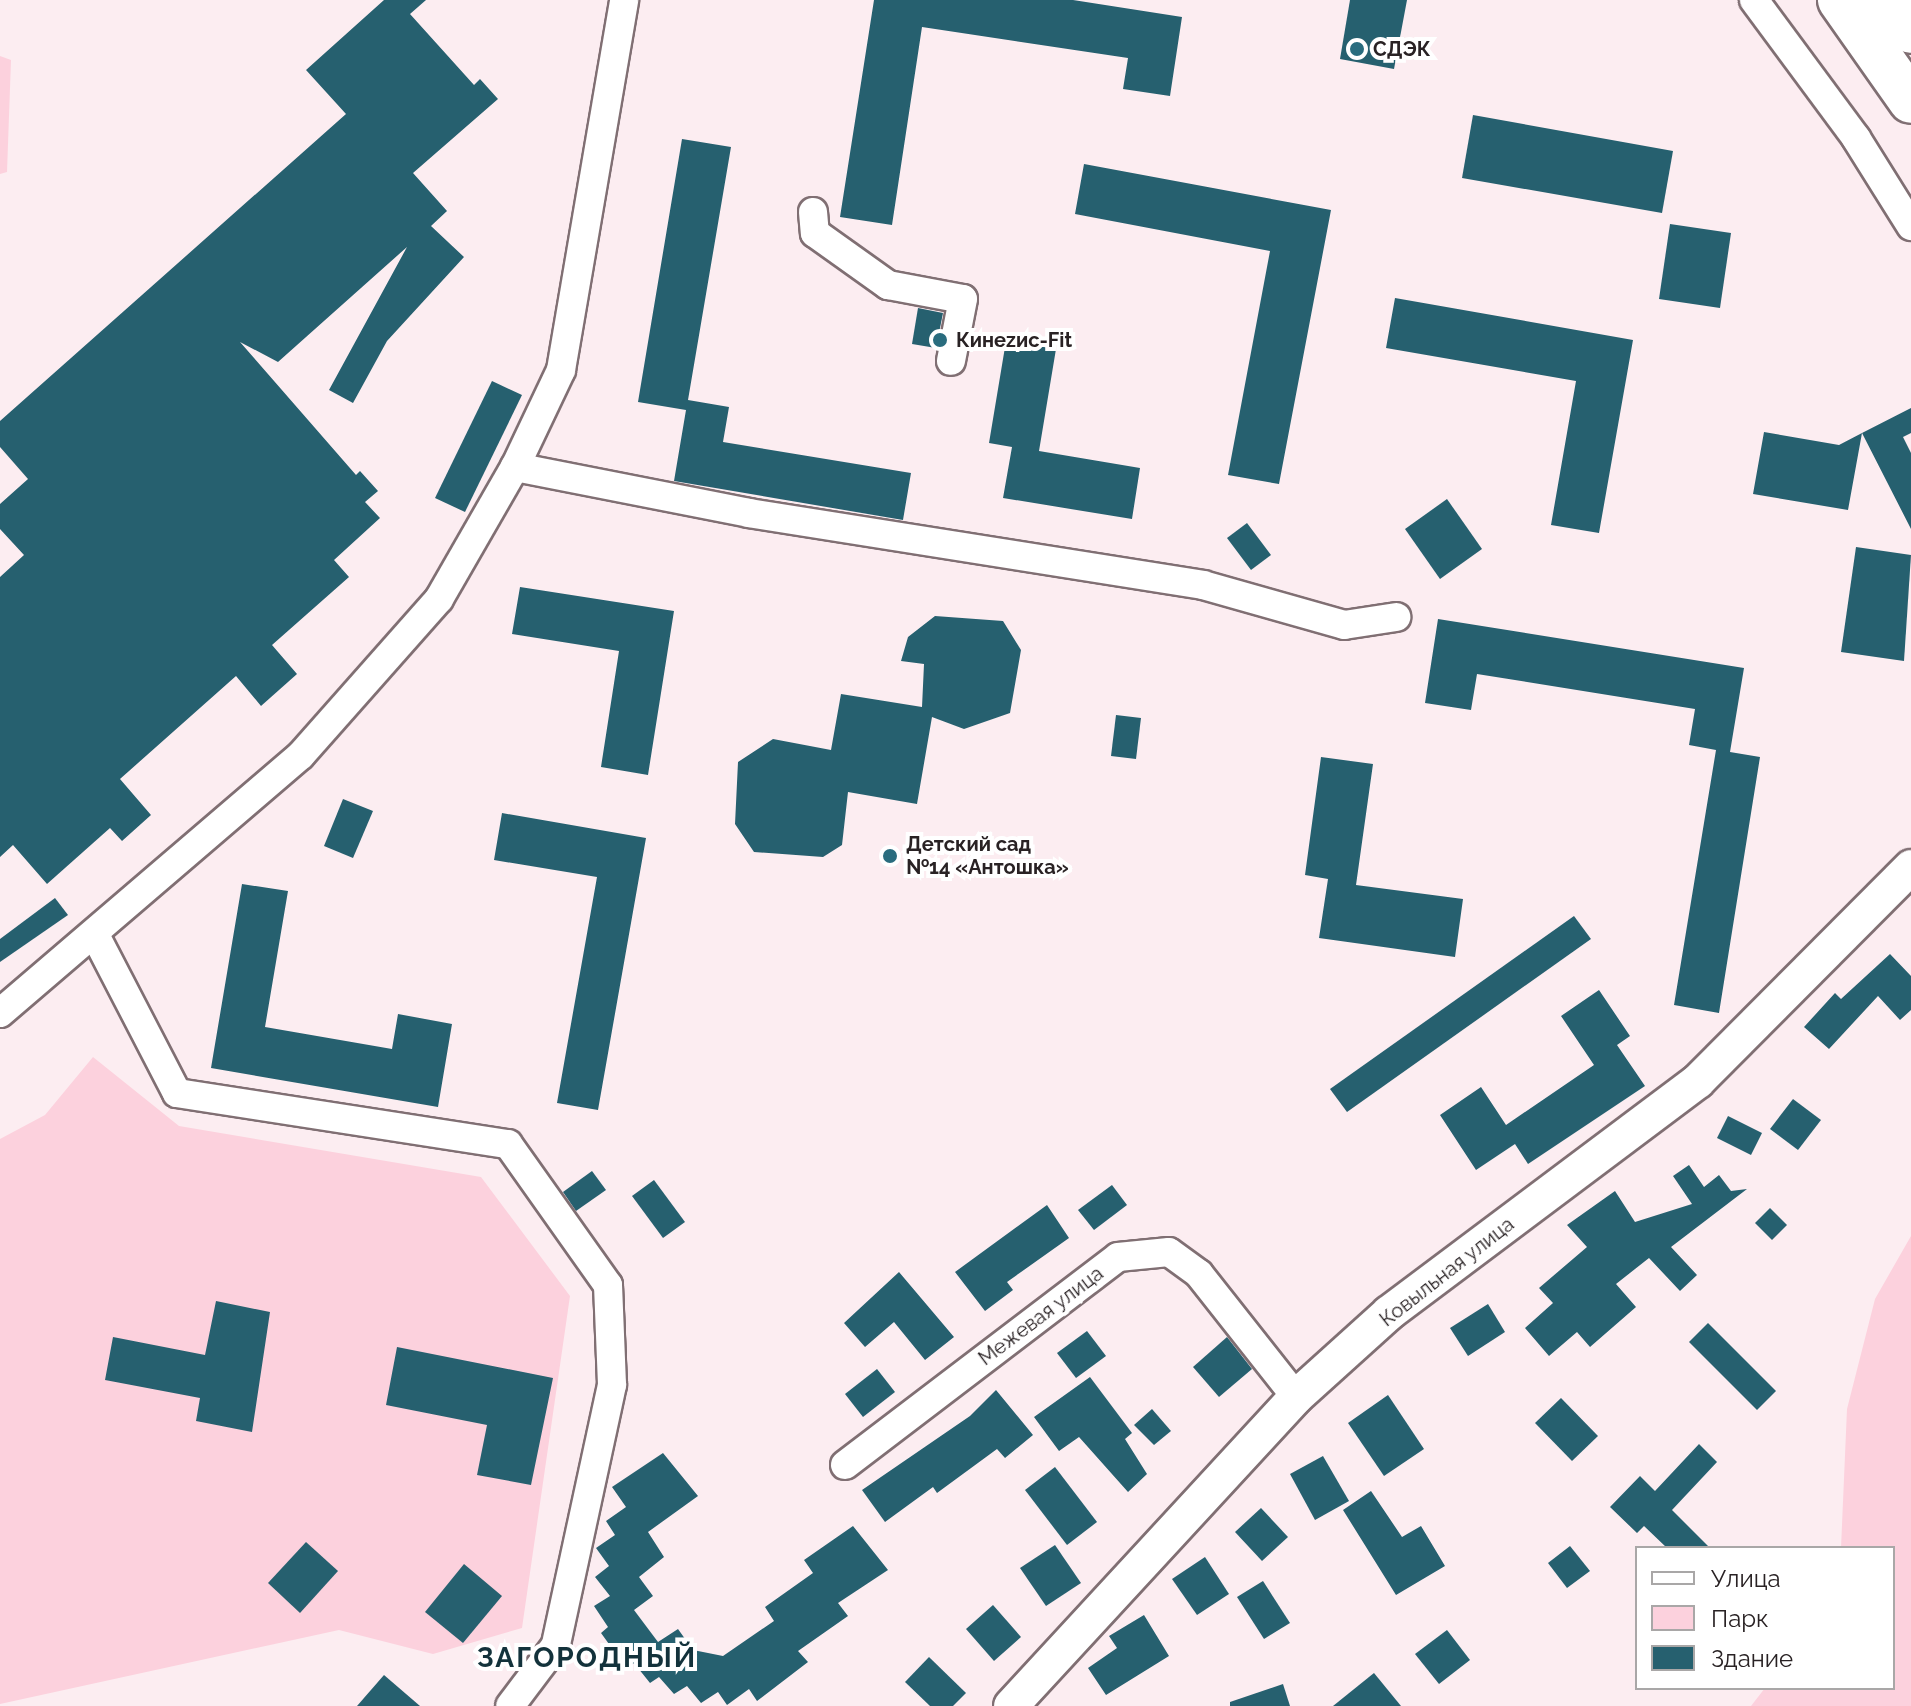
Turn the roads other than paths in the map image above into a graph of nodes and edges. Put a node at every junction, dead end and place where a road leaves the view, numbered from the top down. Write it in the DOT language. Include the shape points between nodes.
graph roads {
  1 [pos="624,0"];
  2 [pos="1754,0"];
  3 [pos="1840,0"];
  4 [pos="1887,0"];
  5 [pos="1911,31"];
  6 [pos="1911,101"];
  7 [pos="813,212"];
  8 [pos="1911,226"];
  9 [pos="951,361"];
  10 [pos="515,467"];
  11 [pos="1396,617"];
  12 [pos="1911,867"];
  13 [pos="95,935"];
  14 [pos="0,1013"];
  15 [pos="1296,1397"];
  16 [pos="845,1465"];
  17 [pos="510,1706"];
  18 [pos="1011,1706"];
  1 -- 10 [label="street" via="561,370"];
  2 -- 8 [label="street" via="1856,138"];
  3 -- 6 [label="main road"];
  4 -- 5 [label="main road"];
  7 -- 9 [label="street" via="815,233 888,285 963,299"];
  10 -- 11 [label="street" via="749,513 1203,585 1344,625"];
  10 -- 13 [label="street" via="439,599 310,744"];
  12 -- 15 [label="street, Ковыльная улица" via="1698,1081 1389,1313"];
  13 -- 14 [label="street"];
  13 -- 17 [label="street" via="177,1093 508,1144 608,1285 612,1385 556,1645"];
  15 -- 16 [label="street, Межевая улица" via="1199,1274 1169,1252 1118,1257"];
  15 -- 18 [label="street, Ковыльная улица"];
}
